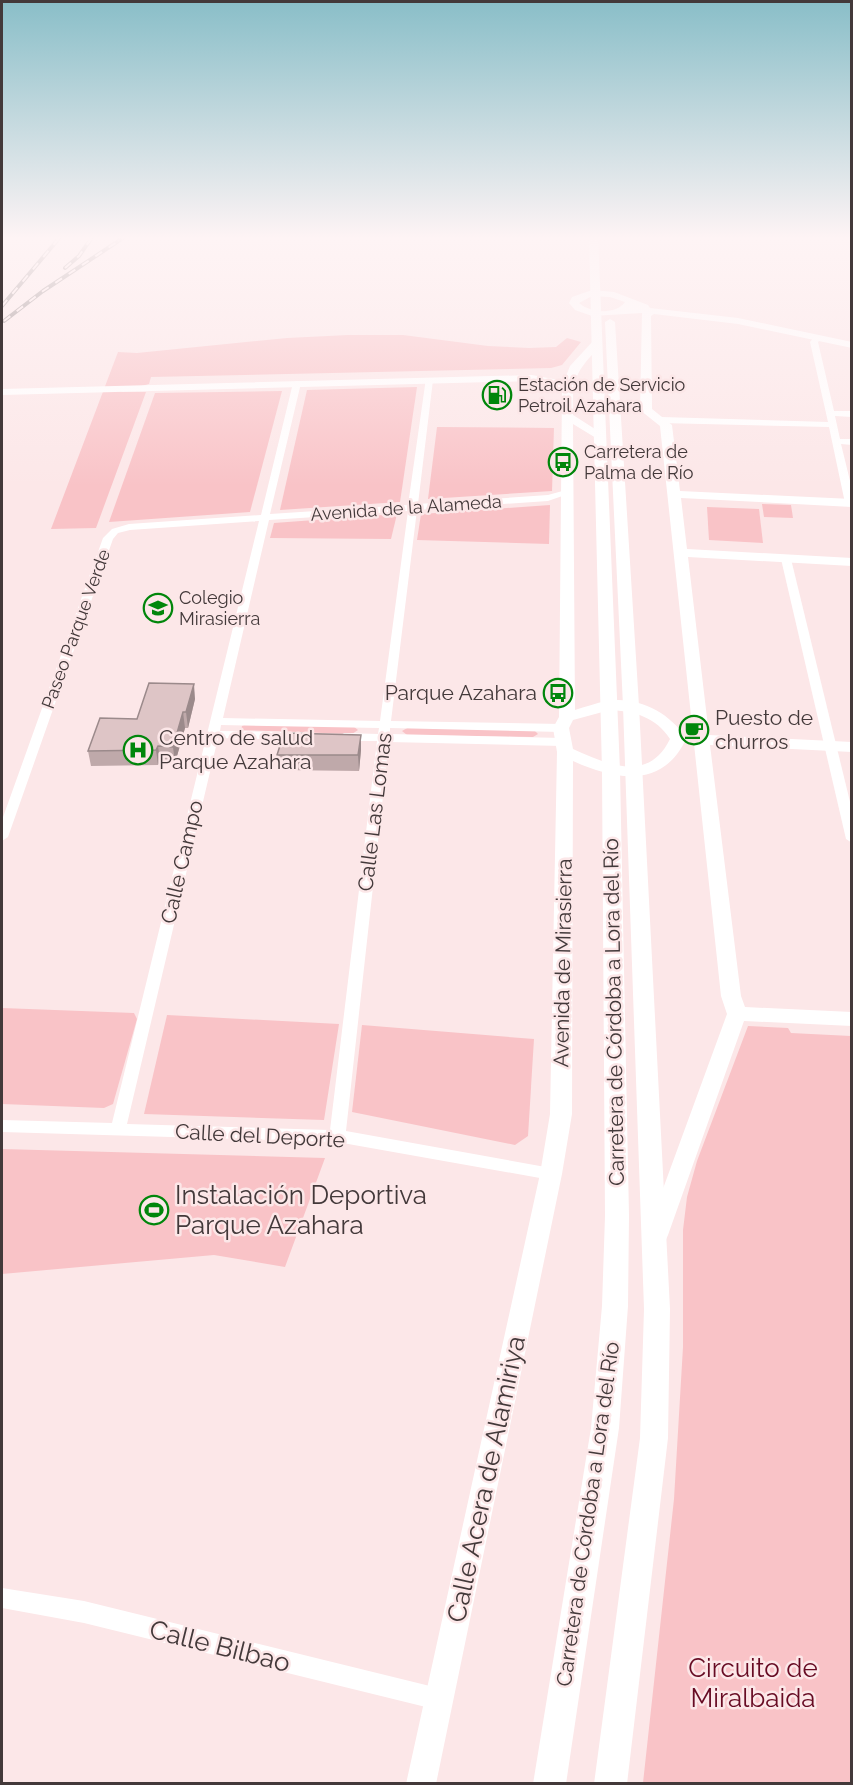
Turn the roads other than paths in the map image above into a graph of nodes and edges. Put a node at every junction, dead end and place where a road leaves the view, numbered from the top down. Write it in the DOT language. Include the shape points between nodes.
graph roads {
  1 [pos="602,319"];
  2 [pos="603,319"];
  3 [pos="646,319"];
  4 [pos="720,319"];
  5 [pos="819,338"];
  6 [pos="598,342"];
  7 [pos="852,345"];
  8 [pos="574,368"];
  9 [pos="532,378"];
  10 [pos="429,380"];
  11 [pos="297,383"];
  12 [pos="567,386"];
  13 [pos="2,392"];
  14 [pos="830,413"];
  15 [pos="852,414"];
  16 [pos="568,417"];
  17 [pos="661,420"];
  18 [pos="832,426"];
  19 [pos="600,436"];
  20 [pos="835,441"];
  21 [pos="852,442"];
  22 [pos="673,494"];
  23 [pos="566,499"];
  24 [pos="850,503"];
  25 [pos="413,507"];
  26 [pos="264,518"];
  27 [pos="683,553"];
  28 [pos="786,559"];
  29 [pos="852,562"];
  30 [pos="620,705"];
  31 [pos="385,724"];
  32 [pos="214,728"];
  33 [pos="564,735"];
  34 [pos="384,738"];
  35 [pos="678,739"];
  36 [pos="703,740"];
  37 [pos="830,746"];
  38 [pos="852,747"];
  39 [pos="611,771"];
  40 [pos="634,771"];
  41 [pos="2,837"];
  42 [pos="852,839"];
  43 [pos="737,1014"];
  44 [pos="852,1019"];
  45 [pos="2,1126"];
  46 [pos="118,1130"];
  47 [pos="337,1136"];
  48 [pos="551,1174"];
  49 [pos="653,1245"];
  50 [pos="2,1598"];
  51 [pos="438,1699"];
  52 [pos="421,1784"];
  53 [pos="549,1784"];
  54 [pos="610,1784"];
  1 -- 6 [label="main road, Carretera de Córdoba a Lora del Río"];
  2 -- 30 [label="main road, Carretera de Córdoba a Lora del Río"];
  3 -- 17 [label="street" via="646,410"];
  4 -- 5 [label="street"];
  5 -- 7 [label="street"];
  5 -- 14 [label="street" via="814,342"];
  6 -- 8 [label="street"];
  6 -- 19 [label="main road, Carretera de Córdoba a Lora del Río"];
  8 -- 9 [label="street"];
  8 -- 12 [label="street, Avenida de Mirasierra"];
  9 -- 10 [label="street"];
  9 -- 12 [label="street"];
  10 -- 11 [label="street"];
  10 -- 25 [label="street, Calle Las Lomas"];
  11 -- 13 [label="street"];
  11 -- 26 [label="street, Calle Campo"];
  12 -- 16 [label="street, Avenida de Mirasierra"];
  14 -- 15 [label="street"];
  14 -- 18 [label="street"];
  16 -- 19 [label="street"];
  16 -- 23 [label="street, Avenida de Mirasierra"];
  17 -- 18 [label="street"];
  17 -- 22 [label="street" via="666,425"];
  18 -- 20 [label="street"];
  19 -- 30 [label="main road, Carretera de Córdoba a Lora del Río"];
  20 -- 21 [label="street"];
  20 -- 24 [label="street"];
  22 -- 24 [label="street"];
  22 -- 27 [label="street"];
  23 -- 25 [label="street, Avenida de la Alameda"];
  23 -- 33 [label="street, Avenida de Mirasierra"];
  25 -- 26 [label="street, Avenida de la Alameda"];
  25 -- 31 [label="street, Calle Las Lomas"];
  26 -- 32 [label="street, Calle Campo"];
  26 -- 41 [label="street, Paseo Parque Verde" via="129,527 108,538"];
  27 -- 28 [label="street"];
  27 -- 36 [label="street"];
  28 -- 29 [label="street"];
  28 -- 37 [label="street"];
  30 -- 33 [label="street"];
  30 -- 35 [label="street" via="652,713 671,726"];
  30 -- 39 [label="main road, Carretera de Córdoba a Lora del Río"];
  30 -- 40 [label="main road, Carretera de Córdoba a Lora del Río"];
  31 -- 32 [label="street"];
  31 -- 33 [label="street"];
  31 -- 34 [label="street, Calle Las Lomas"];
  32 -- 34 [label="street"];
  32 -- 46 [label="street, Calle Campo"];
  33 -- 34 [label="street"];
  33 -- 39 [label="street"];
  33 -- 48 [label="street, Avenida de Mirasierra" via="561,1114"];
  34 -- 47 [label="street, Calle Las Lomas"];
  35 -- 36 [label="street"];
  35 -- 40 [label="street" via="674,751 656,766"];
  36 -- 37 [label="street"];
  36 -- 43 [label="street" via="731,996"];
  37 -- 38 [label="street"];
  37 -- 42 [label="street"];
  39 -- 40 [label="street"];
  39 -- 53 [label="main road, Carretera de Córdoba a Lora del Río" via="615,1306 605,1428"];
  40 -- 49 [label="main road, Carretera de Córdoba a Lora del Río"];
  43 -- 44 [label="street"];
  43 -- 49 [label="street"];
  45 -- 46 [label="street, Calle del Deporte"];
  46 -- 47 [label="street, Calle del Deporte"];
  47 -- 48 [label="street, Calle del Deporte"];
  48 -- 51 [label="street, Calle Acera de Alamiriya"];
  49 -- 54 [label="main road, Carretera de Córdoba a Lora del Río" via="657,1309 654,1438"];
  50 -- 51 [label="street, Calle Bilbao" via="84,1612"];
  51 -- 52 [label="street, Calle Acera de Alamiriya"];
}
